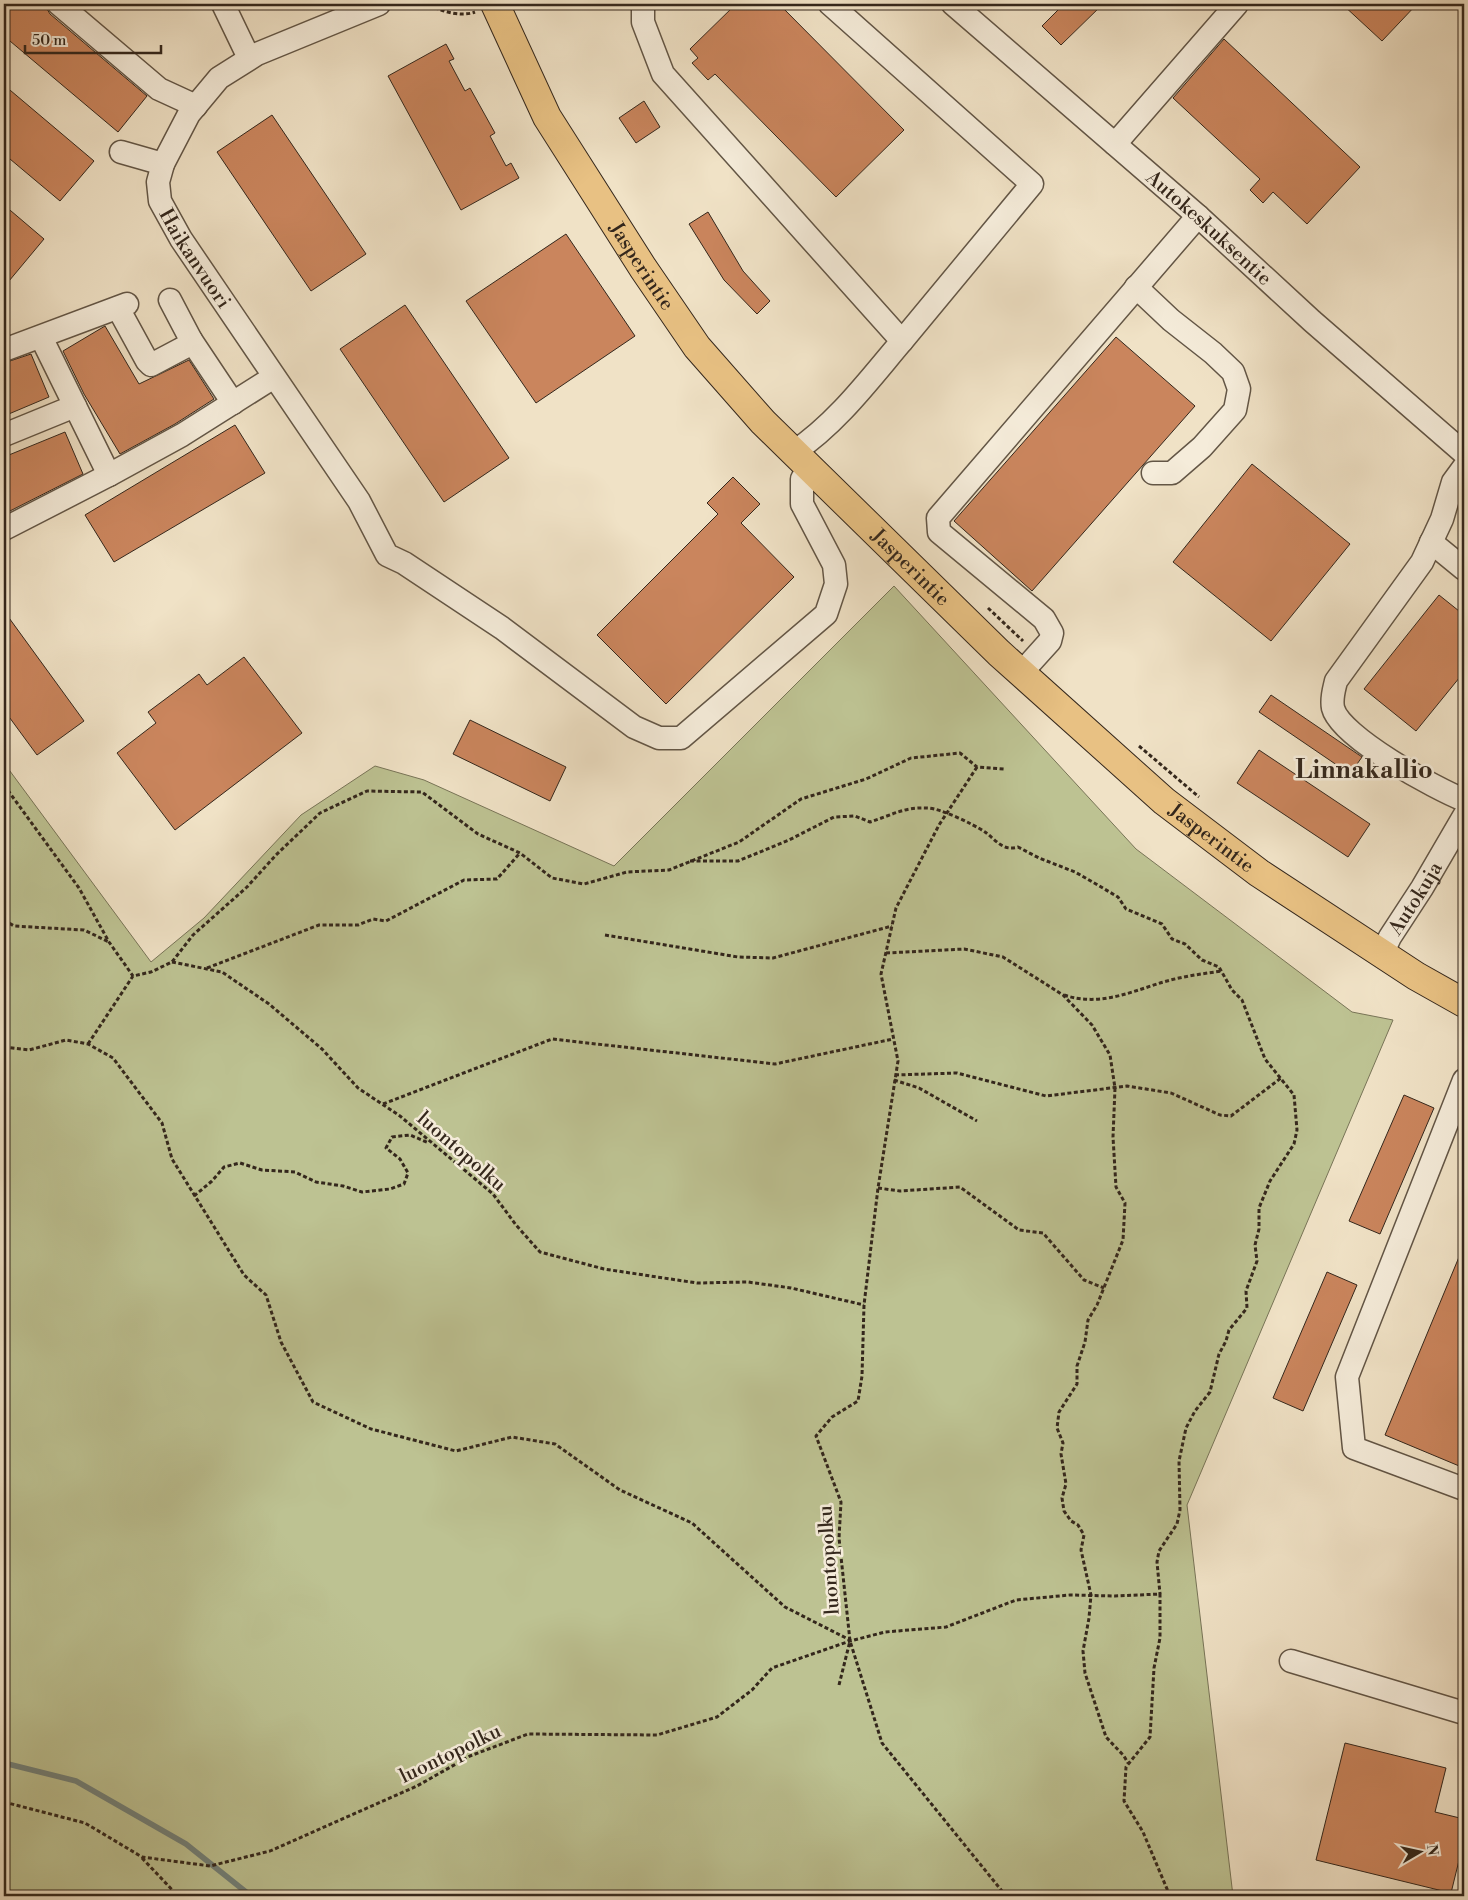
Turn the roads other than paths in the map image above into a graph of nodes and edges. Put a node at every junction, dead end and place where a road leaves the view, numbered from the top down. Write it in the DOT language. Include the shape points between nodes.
graph roads {
  1 [pos="59,4"];
  2 [pos="223,4"];
  3 [pos="380,4"];
  4 [pos="643,4"];
  5 [pos="830,4"];
  6 [pos="953,4"];
  7 [pos="1237,4"];
  8 [pos="488,7"];
  9 [pos="249,58"];
  10 [pos="196,106"];
  11 [pos="1114,144"];
  12 [pos="121,152"];
  13 [pos="163,164"];
  14 [pos="1198,216"];
  15 [pos="1136,287"];
  16 [pos="170,300"];
  17 [pos="41,336"];
  18 [pos="191,340"];
  19 [pos="902,341"];
  20 [pos="4,350"];
  21 [pos="274,378"];
  22 [pos="233,403"];
  23 [pos="76,406"];
  24 [pos="4,435"];
  25 [pos="1464,453"];
  26 [pos="802,460"];
  27 [pos="1464,467"];
  28 [pos="1153,473"];
  29 [pos="109,475"];
  30 [pos="4,528"];
  31 [pos="1431,542"];
  32 [pos="1464,569"];
  33 [pos="1021,674"];
  34 [pos="1464,800"];
  35 [pos="1464,816"];
  36 [pos="1382,954"];
  37 [pos="1464,1003"];
  38 [pos="1464,1080"];
  39 [pos="1464,1489"];
  40 [pos="1290,1661"];
  41 [pos="1464,1713"];
  1 -- 10 [label="street" via="159,89"];
  2 -- 9 [label="street"];
  3 -- 9 [label="street, Haikanvuori"];
  4 -- 19 [label="street" via="643,22 664,74"];
  5 -- 19 [label="street" via="1032,184"];
  6 -- 11 [label="street, Autokeskuksentie"];
  7 -- 11 [label="street"];
  8 -- 26 [label="main road, Jasperintie" via="547,117 697,348"];
  9 -- 10 [label="street, Haikanvuori" via="219,78"];
  10 -- 13 [label="street, Haikanvuori"];
  11 -- 14 [label="street, Autokeskuksentie"];
  12 -- 13 [label="street"];
  13 -- 21 [label="street, Haikanvuori" via="158,182 160,201 181,239"];
  14 -- 15 [label="street"];
  14 -- 25 [label="street, Autokeskuksentie" via="1312,321"];
  15 -- 28 [label="street" via="1233,372 1239,389 1235,410 1202,447 1172,474"];
  15 -- 33 [label="street" via="938,518 939,532 1044,619 1052,633 1050,641"];
  16 -- 18 [label="street"];
  17 -- 18 [label="street" via="123,306 151,365"];
  17 -- 20 [label="street"];
  17 -- 23 [label="street"];
  18 -- 22 [label="street"];
  19 -- 26 [label="street" via="843,410 811,441"];
  21 -- 22 [label="street"];
  21 -- 26 [label="street, Haikanvuori" via="359,501 387,555 404,562 502,628 634,727 659,738 681,738 826,614 836,584 834,565 802,504"];
  22 -- 29 [label="street"];
  23 -- 24 [label="street"];
  23 -- 29 [label="street"];
  26 -- 33 [label="main road, Jasperintie"];
  27 -- 31 [label="street" via="1452,482 1442,519"];
  29 -- 30 [label="street"];
  31 -- 32 [label="street"];
  31 -- 34 [label="street" via="1422,562 1336,681 1333,709 1345,726 1370,747"];
  33 -- 36 [label="main road, Jasperintie" via="1164,801 1259,873"];
  35 -- 36 [label="street, Autokuja"];
  36 -- 37 [label="main road, Jasperintie"];
  38 -- 39 [label="street" via="1348,1377 1354,1448"];
  40 -- 41 [label="street"];
}
